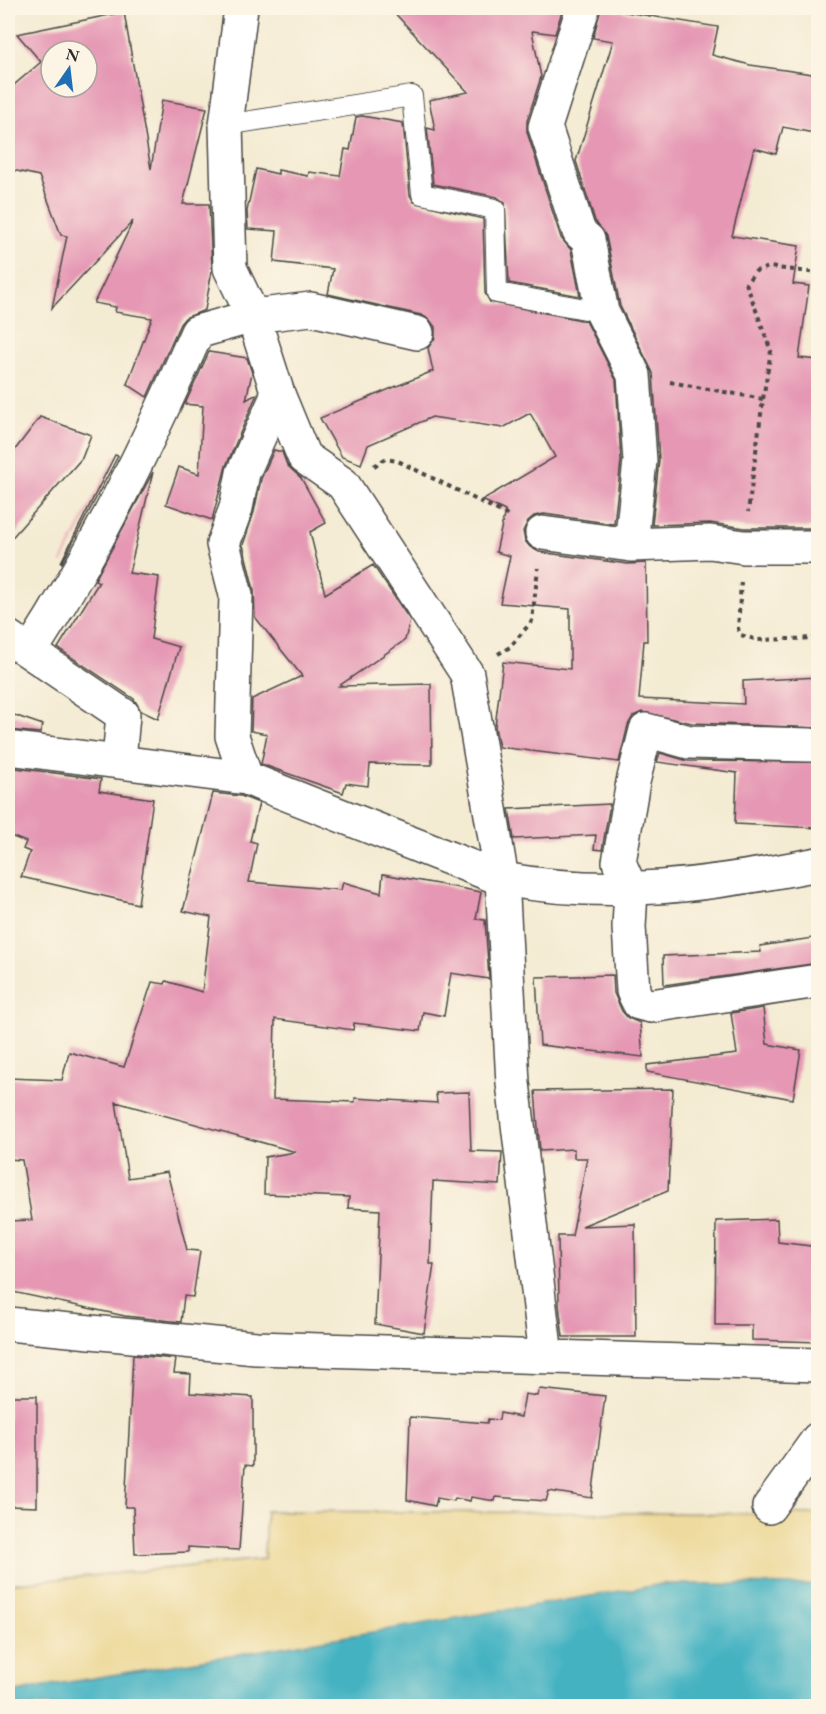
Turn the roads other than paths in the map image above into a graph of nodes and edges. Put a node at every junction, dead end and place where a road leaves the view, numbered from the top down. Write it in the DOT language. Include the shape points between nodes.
graph roads {
  1 [pos="241,8"];
  2 [pos="583,8"];
  3 [pos="226,125"];
  4 [pos="602,312"];
  5 [pos="253,316"];
  6 [pos="417,333"];
  7 [pos="278,394"];
  8 [pos="542,533"];
  9 [pos="631,545"];
  10 [pos="819,547"];
  11 [pos="19,645"];
  12 [pos="811,745"];
  13 [pos="8,748"];
  14 [pos="119,760"];
  15 [pos="246,778"];
  16 [pos="819,864"];
  17 [pos="502,879"];
  18 [pos="631,891"];
  19 [pos="819,981"];
  20 [pos="8,1324"];
  21 [pos="546,1356"];
  22 [pos="819,1365"];
  23 [pos="819,1439"];
  24 [pos="769,1507"];
  1 -- 3 [label="street"];
  2 -- 4 [label="street" via="545,127 579,232 588,240"];
  3 -- 4 [label="lane" via="412,96 422,194 495,209 497,293"];
  3 -- 5 [label="street" via="230,268"];
  4 -- 9 [label="street" via="633,375 640,460"];
  5 -- 6 [label="street" via="311,309"];
  5 -- 7 [label="street"];
  5 -- 11 [label="street" via="197,332 131,478 69,591"];
  7 -- 15 [label="street" via="243,473 223,544 236,595 232,736"];
  7 -- 17 [label="street" via="304,457 343,484 467,674"];
  8 -- 9 [label="street"];
  9 -- 10 [label="street" via="710,542 744,547"];
  11 -- 14 [label="street" via="123,715"];
  12 -- 18 [label="street" via="689,742 646,730 619,862"];
  13 -- 14 [label="street"];
  14 -- 15 [label="street"];
  15 -- 17 [label="street"];
  16 -- 18 [label="street" via="764,875"];
  17 -- 18 [label="street" via="541,886"];
  17 -- 21 [label="street" via="513,1083"];
  18 -- 19 [label="street" via="633,991 639,1003 651,1006"];
  20 -- 21 [label="street" via="256,1348"];
  21 -- 22 [label="street"];
  23 -- 24 [label="street"];
}
